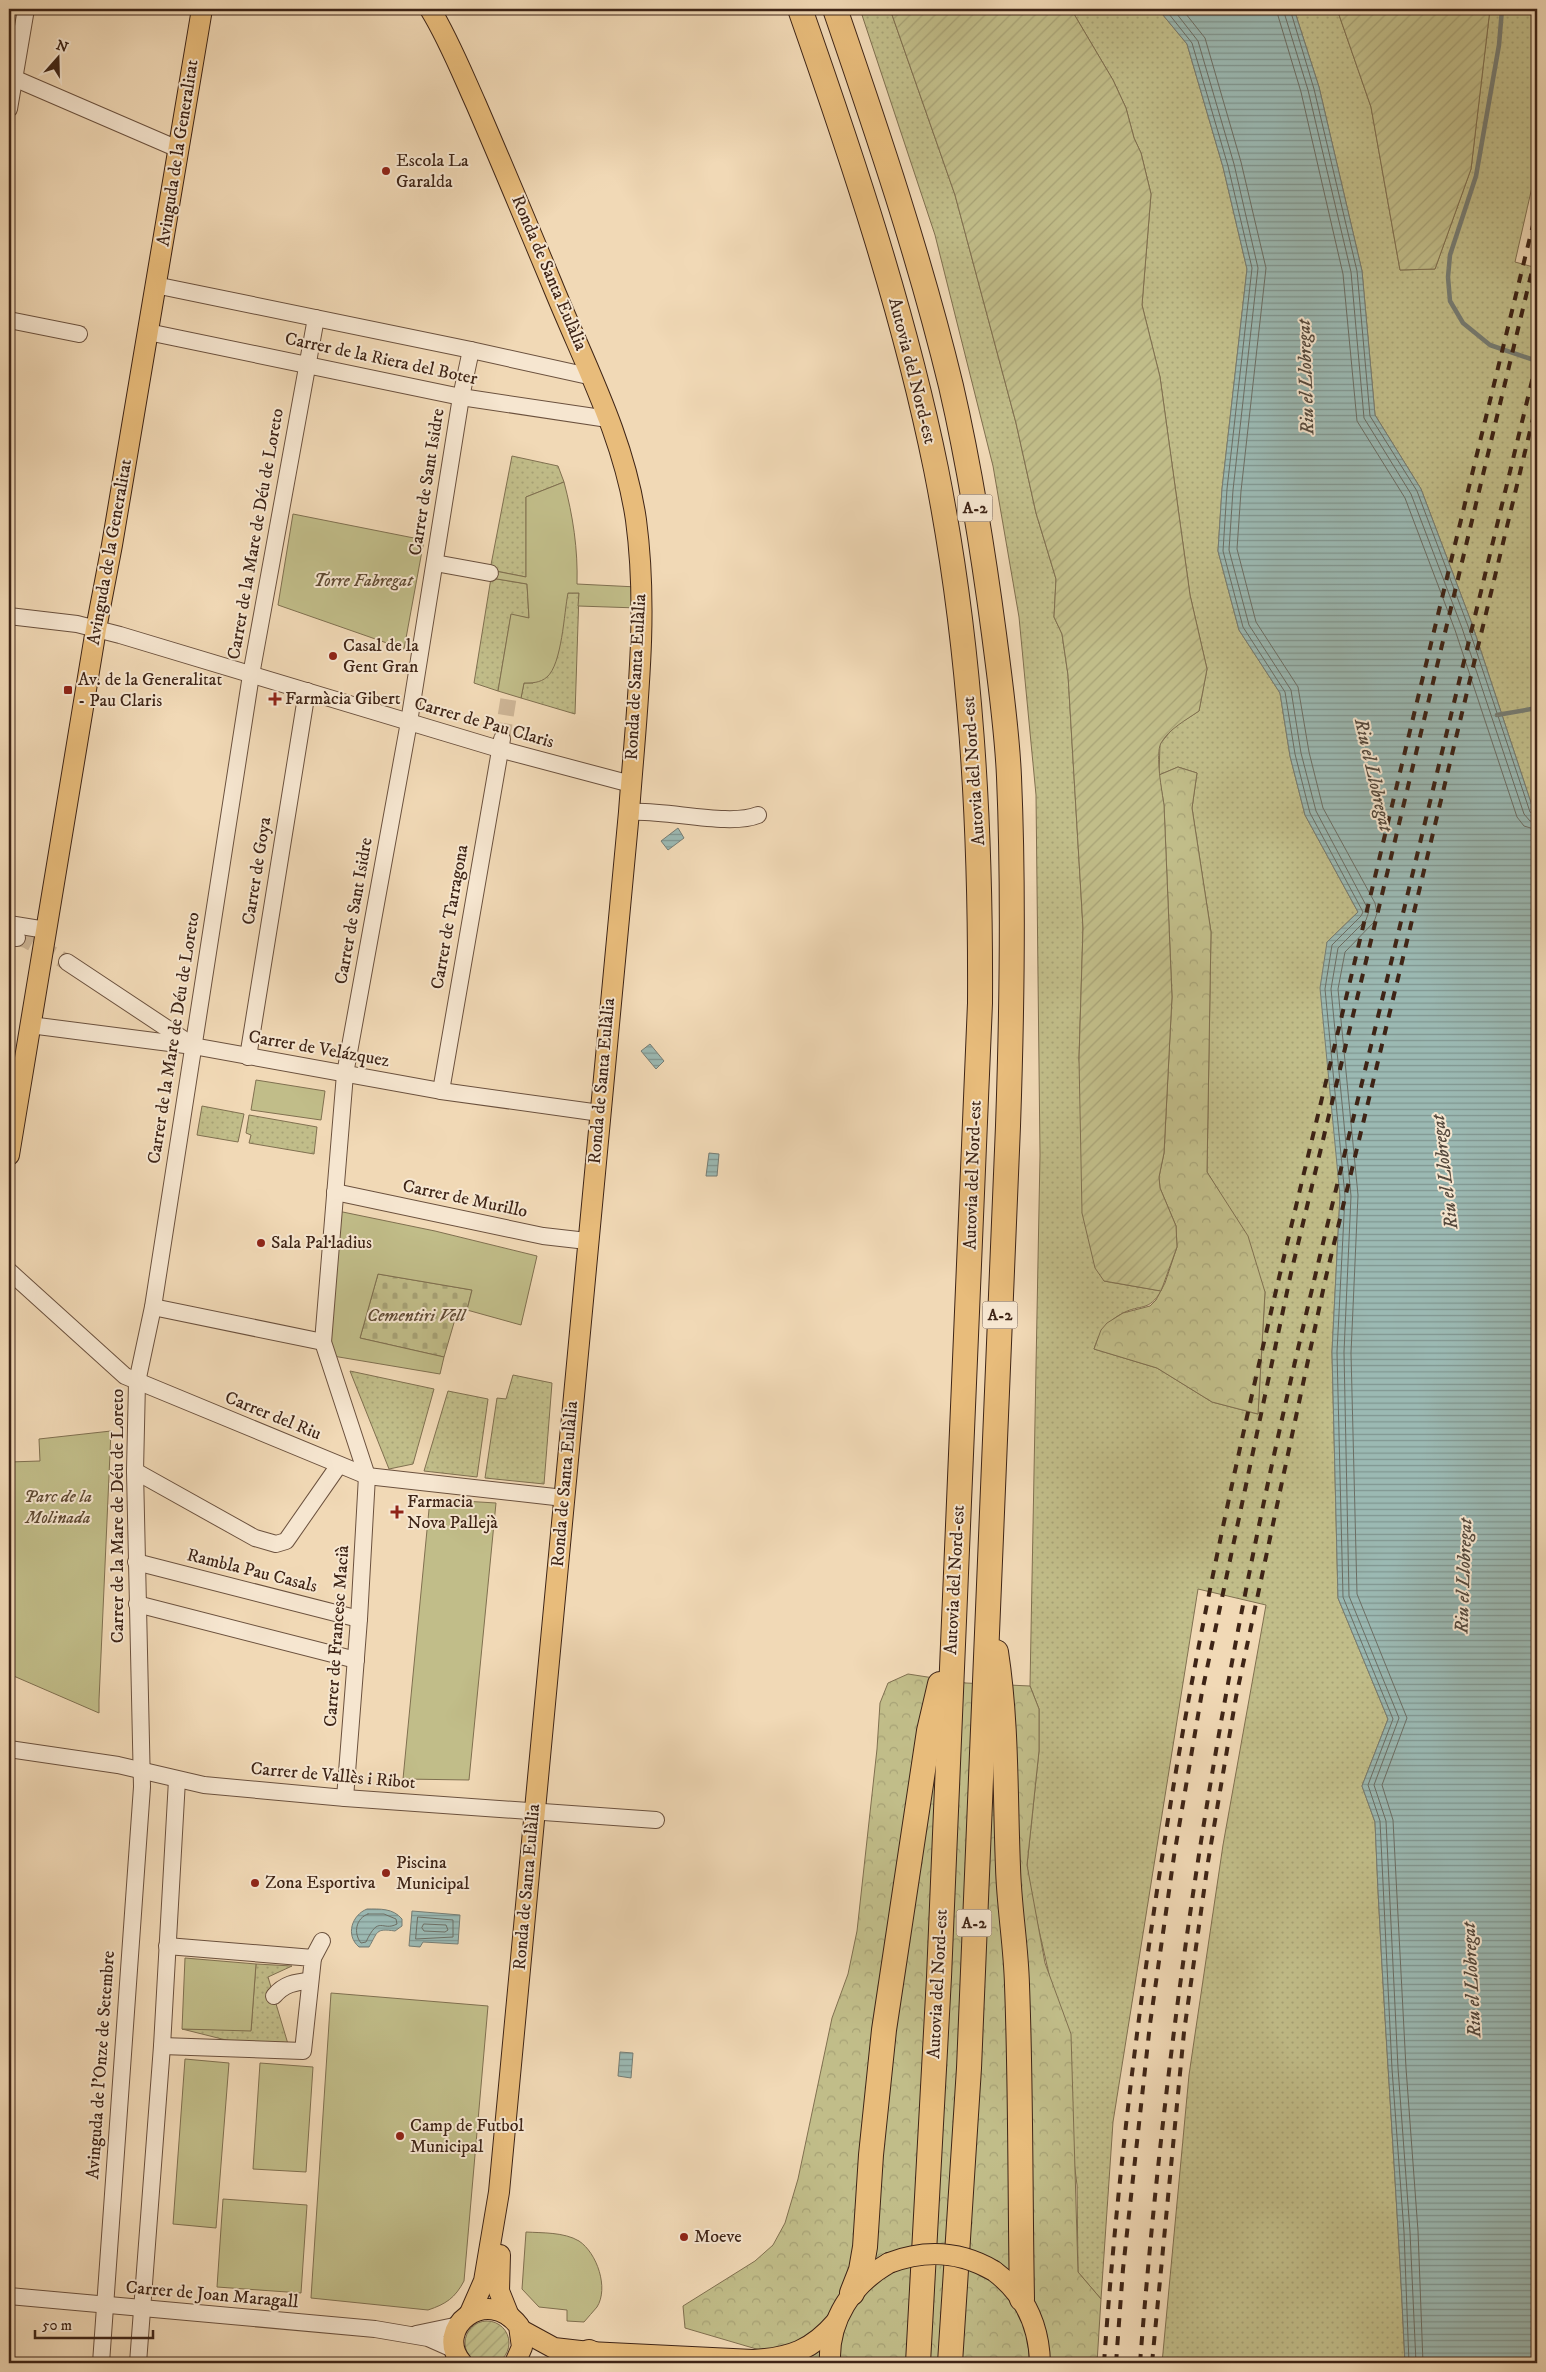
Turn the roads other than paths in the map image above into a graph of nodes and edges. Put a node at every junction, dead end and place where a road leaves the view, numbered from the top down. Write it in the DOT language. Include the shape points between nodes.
graph roads {
  1 [pos="26,9"];
  2 [pos="202,9"];
  3 [pos="430,9"];
  4 [pos="800,9"];
  5 [pos="835,9"];
  6 [pos="11,77"];
  7 [pos="9,109"];
  8 [pos="178,149"];
  9 [pos="155,285"];
  10 [pos="316,318"];
  11 [pos="9,320"];
  12 [pos="148,332"];
  13 [pos="79,334"];
  14 [pos="471,350"];
  15 [pos="308,364"];
  16 [pos="593,377"];
  17 [pos="461,397"];
  18 [pos="608,419"];
  19 [pos="435,563"];
  20 [pos="490,573"];
  21 [pos="9,616"];
  22 [pos="96,629"];
  23 [pos="251,675"];
  24 [pos="306,691"];
  25 [pos="409,722"];
  26 [pos="500,744"];
  27 [pos="631,784"];
  28 [pos="628,812"];
  29 [pos="758,815"];
  30 [pos="9,924"];
  31 [pos="46,930"];
  32 [pos="67,962"];
  33 [pos="146,1015"];
  34 [pos="30,1025"];
  35 [pos="135,1039"];
  36 [pos="193,1046"];
  37 [pos="248,1057"];
  38 [pos="344,1074"];
  39 [pos="441,1092"];
  40 [pos="600,1113"];
  41 [pos="9,1155"];
  42 [pos="335,1192"];
  43 [pos="587,1241"];
  44 [pos="9,1271"];
  45 [pos="154,1308"];
  46 [pos="322,1342"];
  47 [pos="137,1382"];
  48 [pos="339,1465"];
  49 [pos="135,1471"];
  50 [pos="367,1476"];
  51 [pos="564,1498"];
  52 [pos="136,1562"];
  53 [pos="137,1604"];
  54 [pos="988,1604"];
  55 [pos="359,1619"];
  56 [pos="953,1634"];
  57 [pos="356,1660"];
  58 [pos="9,1750"];
  59 [pos="141,1770"];
  60 [pos="177,1780"];
  61 [pos="345,1798"];
  62 [pos="534,1812"];
  63 [pos="656,1820"];
  64 [pos="322,1941"];
  65 [pos="167,1946"];
  66 [pos="313,1958"];
  67 [pos="310,1980"];
  68 [pos="274,1996"];
  69 [pos="162,2046"];
  70 [pos="499,2192"];
  71 [pos="852,2293"];
  72 [pos="9,2296"];
  73 [pos="1022,2299"];
  74 [pos="104,2304"];
  75 [pos="142,2309"];
  76 [pos="465,2319"];
  77 [pos="836,2322"];
  78 [pos="515,2323"];
  79 [pos="411,2334"];
  80 [pos="554,2348"];
  81 [pos="589,2352"];
  82 [pos="458,2357"];
  83 [pos="753,2360"];
  84 [pos="101,2363"];
  85 [pos="138,2363"];
  86 [pos="515,2363"];
  87 [pos="613,2363"];
  88 [pos="778,2363"];
  89 [pos="830,2363"];
  90 [pos="918,2363"];
  91 [pos="950,2363"];
  92 [pos="1040,2363"];
  1 -- 6 [label="street"];
  2 -- 8 [label="main road, Avinguda de la Generalitat"];
  3 -- 16 [label="main road, Ronda de Santa Eulàlia" via="508,177"];
  4 -- 56 [label="highway, Autovia del Nord-est / A-2" via="893,293 935,468 950,550 969,692 981,895 980,1003"];
  5 -- 54 [label="highway, Autovia del Nord-est / A-2" via="900,200 951,388 981,538 1001,690 1009,774 1012,1001"];
  6 -- 7 [label="street"];
  6 -- 8 [label="street"];
  8 -- 9 [label="main road, Avinguda de la Generalitat"];
  9 -- 10 [label="street, Carrer de la Riera del Boter"];
  9 -- 12 [label="main road, Avinguda de la Generalitat"];
  10 -- 14 [label="street, Carrer de la Riera del Boter"];
  10 -- 15 [label="street, Carrer de la Mare de Déu de Loreto"];
  11 -- 13 [label="street"];
  12 -- 15 [label="street, Carrer de la Riera del Boter"];
  12 -- 22 [label="main road, Avinguda de la Generalitat"];
  14 -- 16 [label="street, Carrer de la Riera del Boter"];
  14 -- 17 [label="street, Carrer de Sant Isidre"];
  15 -- 17 [label="street, Carrer de la Riera del Boter"];
  15 -- 23 [label="street, Carrer de la Mare de Déu de Loreto"];
  16 -- 18 [label="main road, Ronda de Santa Eulàlia"];
  17 -- 18 [label="street, Carrer de la Riera del Boter"];
  17 -- 19 [label="street, Carrer de Sant Isidre"];
  18 -- 27 [label="main road, Ronda de Santa Eulàlia" via="636,518 640,569 641,655"];
  19 -- 20 [label="street"];
  19 -- 25 [label="street, Carrer de Sant Isidre"];
  21 -- 22 [label="street, Carrer de Pau Claris"];
  22 -- 23 [label="street, Carrer de Pau Claris"];
  22 -- 31 [label="main road, Avinguda de la Generalitat"];
  23 -- 24 [label="street, Carrer de Pau Claris"];
  23 -- 36 [label="street, Carrer de la Mare de Déu de Loreto"];
  24 -- 25 [label="street, Carrer de Pau Claris"];
  24 -- 37 [label="street, Carrer de Goya"];
  25 -- 26 [label="street, Carrer de Pau Claris"];
  25 -- 38 [label="street, Carrer de Sant Isidre"];
  26 -- 27 [label="street, Carrer de Pau Claris"];
  26 -- 39 [label="street, Carrer de Tarragona"];
  27 -- 28 [label="main road, Ronda de Santa Eulàlia"];
  28 -- 29 [label="street" via="649,810 734,819"];
  28 -- 40 [label="main road, Ronda de Santa Eulàlia"];
  30 -- 31 [label="street"];
  31 -- 34 [label="main road, Avinguda de la Generalitat"];
  32 -- 33 [label="street"];
  33 -- 35 [label="street" via="147,1026"];
  33 -- 36 [label="street"];
  34 -- 35 [label="street, Carrer de Velázquez"];
  34 -- 41 [label="main road, Avinguda de la Generalitat"];
  35 -- 36 [label="street, Carrer de Velázquez"];
  36 -- 37 [label="street, Carrer de Velázquez"];
  36 -- 45 [label="street, Carrer de la Mare de Déu de Loreto"];
  37 -- 38 [label="street, Carrer de Velázquez"];
  38 -- 39 [label="street, Carrer de Velázquez"];
  38 -- 42 [label="street, Carrer de Sant Isidre"];
  39 -- 40 [label="street, Carrer de Velázquez"];
  40 -- 43 [label="main road, Ronda de Santa Eulàlia"];
  42 -- 43 [label="street, Carrer de Murillo" via="547,1237"];
  42 -- 46 [label="street, Carrer de Sant Isidre"];
  43 -- 51 [label="main road, Ronda de Santa Eulàlia"];
  44 -- 47 [label="street, Carrer del Riu" via="125,1376"];
  45 -- 46 [label="street"];
  45 -- 47 [label="street, Carrer de la Mare de Déu de Loreto"];
  46 -- 50 [label="street, Carrer de Sant Isidre"];
  47 -- 48 [label="street, Carrer del Riu"];
  47 -- 49 [label="street, Carrer de la Mare de Déu de Loreto"];
  48 -- 49 [label="street" via="286,1541 276,1544 255,1538"];
  48 -- 50 [label="street, Carrer del Riu"];
  49 -- 52 [label="street, Carrer de la Mare de Déu de Loreto"];
  50 -- 51 [label="street, Carrer del Riu"];
  50 -- 55 [label="street, Carrer de Francesc Macià"];
  51 -- 62 [label="main road, Ronda de Santa Eulàlia"];
  52 -- 53 [label="street, Carrer de la Mare de Déu de Loreto"];
  52 -- 55 [label="street, Rambla Pau Casals"];
  53 -- 57 [label="street"];
  53 -- 59 [label="street, Carrer de la Mare de Déu de Loreto"];
  54 -- 73 [label="highway" via="1002,1690 1008,1870 1017,1981 1022,2130"];
  54 -- 91 [label="highway, Autovia del Nord-est / A-2" via="969,2068"];
  55 -- 57 [label="street, Carrer de Francesc Macià"];
  56 -- 71 [label="highway" via="929,1731 892,1975 870,2154 865,2247"];
  56 -- 90 [label="highway, Autovia del Nord-est / A-2"];
  57 -- 61 [label="street, Carrer de Francesc Macià"];
  58 -- 59 [label="street, Carrer de Vallès i Ribot"];
  59 -- 60 [label="street, Carrer de Vallès i Ribot"];
  59 -- 74 [label="street, Avinguda de l'Onze de Setembre"];
  60 -- 61 [label="street, Carrer de Vallès i Ribot"];
  60 -- 65 [label="street"];
  61 -- 62 [label="street, Carrer de Vallès i Ribot"];
  62 -- 63 [label="street, Carrer de Vallès i Ribot"];
  62 -- 70 [label="main road, Ronda de Santa Eulàlia"];
  64 -- 66 [label="street"];
  65 -- 66 [label="street" via="297,1950"];
  65 -- 69 [label="street"];
  66 -- 67 [label="street"];
  67 -- 68 [label="street" via="290,1983"];
  67 -- 69 [label="street" via="302,2052"];
  69 -- 75 [label="street"];
  70 -- 76 [label="main road, Ronda de Santa Eulàlia" via="486,2273"];
  70 -- 78 [label="main road, Ronda de Santa Eulàlia" via="502,2222 499,2283 502,2301"];
  71 -- 73 [label="main road, bridge" via="889,2263 919,2254 944,2253 968,2258 994,2271"];
  71 -- 77 [label="main road"];
  72 -- 74 [label="street, Carrer de Joan Maragall"];
  73 -- 92 [label="main road" via="1037,2332"];
  74 -- 75 [label="street, Carrer de Joan Maragall"];
  74 -- 84 [label="street, Avinguda de l'Onze de Setembre"];
  75 -- 79 [label="street, Carrer de Joan Maragall"];
  75 -- 85 [label="street"];
  76 -- 78 [label="main road" via="488,2308"];
  76 -- 79 [label="street, Carrer de Joan Maragall" via="425,2333"];
  76 -- 82 [label="main road, Ronda de Santa Eulàlia" via="455,2334"];
  77 -- 83 [label="main road" via="813,2345 780,2356"];
  77 -- 89 [label="main road"];
  78 -- 80 [label="main road"];
  78 -- 86 [label="main road" via="522,2347"];
  79 -- 82 [label="street, Carrer de Joan Maragall" via="428,2338"];
  80 -- 81 [label="main road"];
  80 -- 86 [label="main road"];
  81 -- 83 [label="main road"];
  81 -- 87 [label="highway"];
  83 -- 88 [label="main road"];
}
